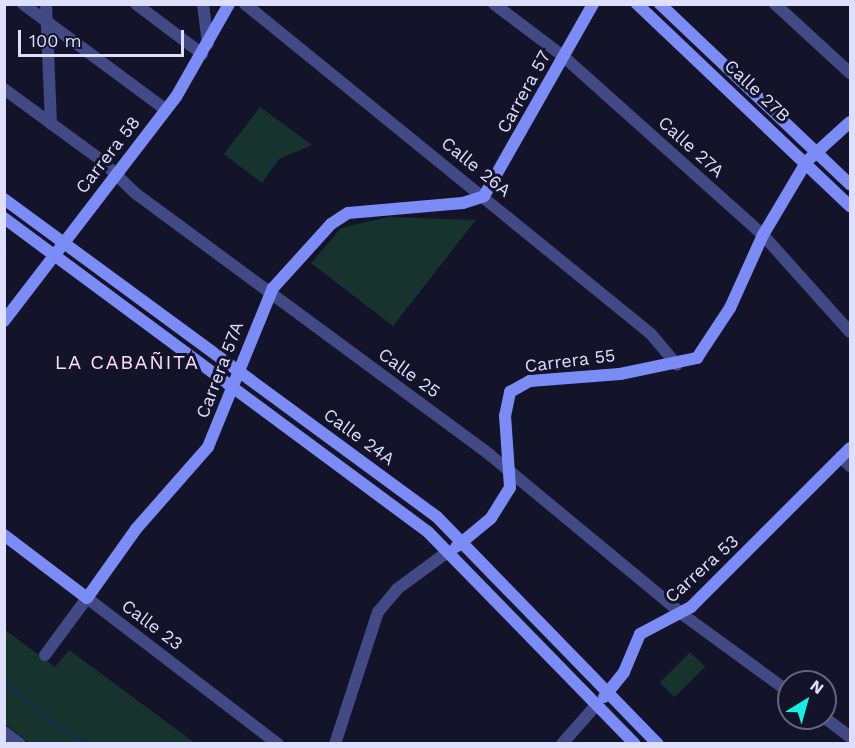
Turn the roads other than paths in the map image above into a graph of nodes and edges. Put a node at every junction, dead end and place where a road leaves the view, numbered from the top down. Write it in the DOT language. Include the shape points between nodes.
graph roads {
  1 [pos="23,4"];
  2 [pos="46,4"];
  3 [pos="136,4"];
  4 [pos="203,4"];
  5 [pos="229,4"];
  6 [pos="245,4"];
  7 [pos="494,4"];
  8 [pos="593,4"];
  9 [pos="637,4"];
  10 [pos="660,4"];
  11 [pos="776,4"];
  12 [pos="48,23"];
  13 [pos="205,49"];
  14 [pos="564,57"];
  15 [pos="850,73"];
  16 [pos="4,89"];
  17 [pos="166,110"];
  18 [pos="850,122"];
  19 [pos="51,124"];
  20 [pos="817,149"];
  21 [pos="807,161"];
  22 [pos="115,174"];
  23 [pos="850,184"];
  24 [pos="484,195"];
  25 [pos="4,198"];
  26 [pos="850,206"];
  27 [pos="4,218"];
  28 [pos="763,235"];
  29 [pos="64,243"];
  30 [pos="54,255"];
  31 [pos="269,293"];
  32 [pos="4,321"];
  33 [pos="850,332"];
  34 [pos="677,364"];
  35 [pos="241,374"];
  36 [pos="235,391"];
  37 [pos="850,448"];
  38 [pos="846,462"];
  39 [pos="512,473"];
  40 [pos="4,535"];
  41 [pos="462,542"];
  42 [pos="449,551"];
  43 [pos="87,598"];
  44 [pos="682,614"];
  45 [pos="45,655"];
  46 [pos="777,683"];
  47 [pos="608,692"];
  48 [pos="597,704"];
  49 [pos="837,727"];
  50 [pos="4,732"];
  51 [pos="850,737"];
  52 [pos="20,744"];
  53 [pos="278,744"];
  54 [pos="335,744"];
  55 [pos="562,744"];
  56 [pos="635,744"];
  57 [pos="658,744"];
  1 -- 12 [label="street"];
  2 -- 12 [label="street"];
  3 -- 13 [label="street"];
  4 -- 13 [label="street"];
  5 -- 13 [label="main road, Carrera 58"];
  6 -- 24 [label="street, Calle 26A"];
  7 -- 14 [label="street, Calle 27A"];
  8 -- 14 [label="main road, Carrera 57"];
  9 -- 21 [label="main road, Calle 27B"];
  10 -- 20 [label="main road, Calle 27B"];
  11 -- 15 [label="street"];
  12 -- 17 [label="street"];
  12 -- 19 [label="street"];
  13 -- 17 [label="main road, Carrera 58"];
  14 -- 24 [label="main road, Carrera 57"];
  14 -- 28 [label="street, Calle 27A"];
  16 -- 19 [label="street, Calle 25"];
  17 -- 22 [label="main road, Carrera 58"];
  18 -- 20 [label="main road, Carrera 55"];
  19 -- 22 [label="street, Calle 25"];
  20 -- 21 [label="main road, Carrera 55"];
  20 -- 23 [label="main road, Calle 27B"];
  21 -- 26 [label="main road, Calle 27B"];
  21 -- 28 [label="main road, Carrera 55"];
  22 -- 29 [label="main road, Carrera 58"];
  22 -- 31 [label="street, Calle 25"];
  24 -- 31 [label="main road, Carrera 57A" via="463,203 348,213 331,224"];
  24 -- 34 [label="street, Calle 26A" via="651,334"];
  25 -- 29 [label="main road, Calle 24A"];
  27 -- 30 [label="main road, Calle 24A"];
  28 -- 33 [label="street, Calle 27A"];
  28 -- 34 [label="main road, Carrera 55" via="730,308 702,353"];
  29 -- 30 [label="main road, Carrera 58"];
  29 -- 35 [label="main road, Calle 24A"];
  30 -- 32 [label="main road, Carrera 58"];
  30 -- 36 [label="main road, Calle 24A"];
  31 -- 35 [label="main road, Carrera 57A"];
  31 -- 39 [label="street, Calle 25"];
  34 -- 39 [label="main road, Carrera 55" via="519,385 506,403"];
  35 -- 36 [label="main road, Carrera 57A"];
  35 -- 41 [label="main road, Calle 24A" via="414,498"];
  36 -- 42 [label="main road, Calle 24A"];
  36 -- 43 [label="main road, Carrera 57A" via="199,461 136,529"];
  37 -- 38 [label="main road, Carrera 53"];
  38 -- 44 [label="main road, Carrera 53"];
  39 -- 41 [label="main road, Carrera 55" via="501,505"];
  39 -- 44 [label="street, Calle 25"];
  40 -- 43 [label="main road, Calle 23"];
  41 -- 42 [label="main road, Carrera 55"];
  41 -- 47 [label="main road, Calle 24A"];
  42 -- 48 [label="main road, Calle 24A"];
  42 -- 54 [label="street, Carrera 55" via="397,589 378,612"];
  43 -- 45 [label="street, Carrera 57A"];
  43 -- 53 [label="street, Calle 23"];
  44 -- 46 [label="street, Calle 25"];
  44 -- 47 [label="main road, Carrera 53" via="640,634"];
  47 -- 48 [label="main road, Carrera 53"];
  47 -- 57 [label="main road, Calle 24A"];
  48 -- 55 [label="street, Carrera 53"];
  48 -- 56 [label="main road, Calle 24A"];
  49 -- 51 [label="street"];
  50 -- 52 [label="street"];
}
